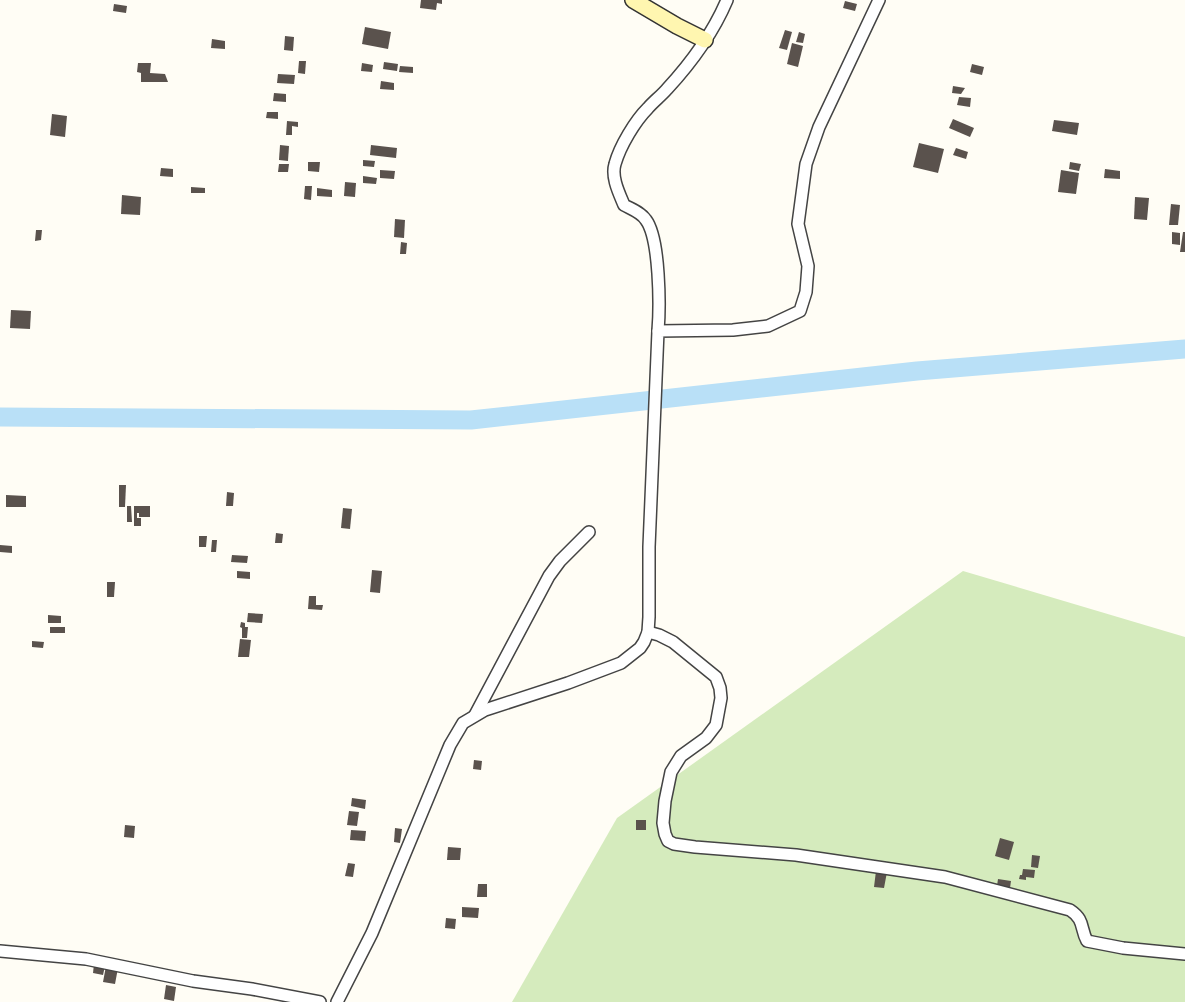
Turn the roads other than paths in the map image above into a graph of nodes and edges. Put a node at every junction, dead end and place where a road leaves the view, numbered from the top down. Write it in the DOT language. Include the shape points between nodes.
graph roads {
  1 [pos="632,0"];
  2 [pos="727,0"];
  3 [pos="879,0"];
  4 [pos="705,40"];
  5 [pos="658,332"];
  6 [pos="589,532"];
  7 [pos="648,632"];
  8 [pos="475,715"];
  9 [pos="0,951"];
  10 [pos="1185,954"];
  11 [pos="320,1002"];
  12 [pos="337,1002"];
  1 -- 4 [label="street"];
  2 -- 4 [label="street"];
  3 -- 5 [label="street" via="819,127 806,164 798,224 808,266 806,292 800,311 768,326"];
  4 -- 5 [label="street" via="667,90 646,109 626,139 614,166 616,188 624,205 647,220 653,240 659,294"];
  5 -- 7 [label="street"];
  6 -- 8 [label="street" via="549,576"];
  7 -- 8 [label="street" via="640,648 621,663"];
  7 -- 10 [label="street" via="681,648 716,677 721,698 716,725 706,738 682,756 671,772 663,823 668,841 695,847 796,855 945,877 1070,910 1082,923 1087,941"];
  8 -- 12 [label="street" via="463,723 450,745 372,933"];
  9 -- 11 [label="street" via="86,959"];
}
